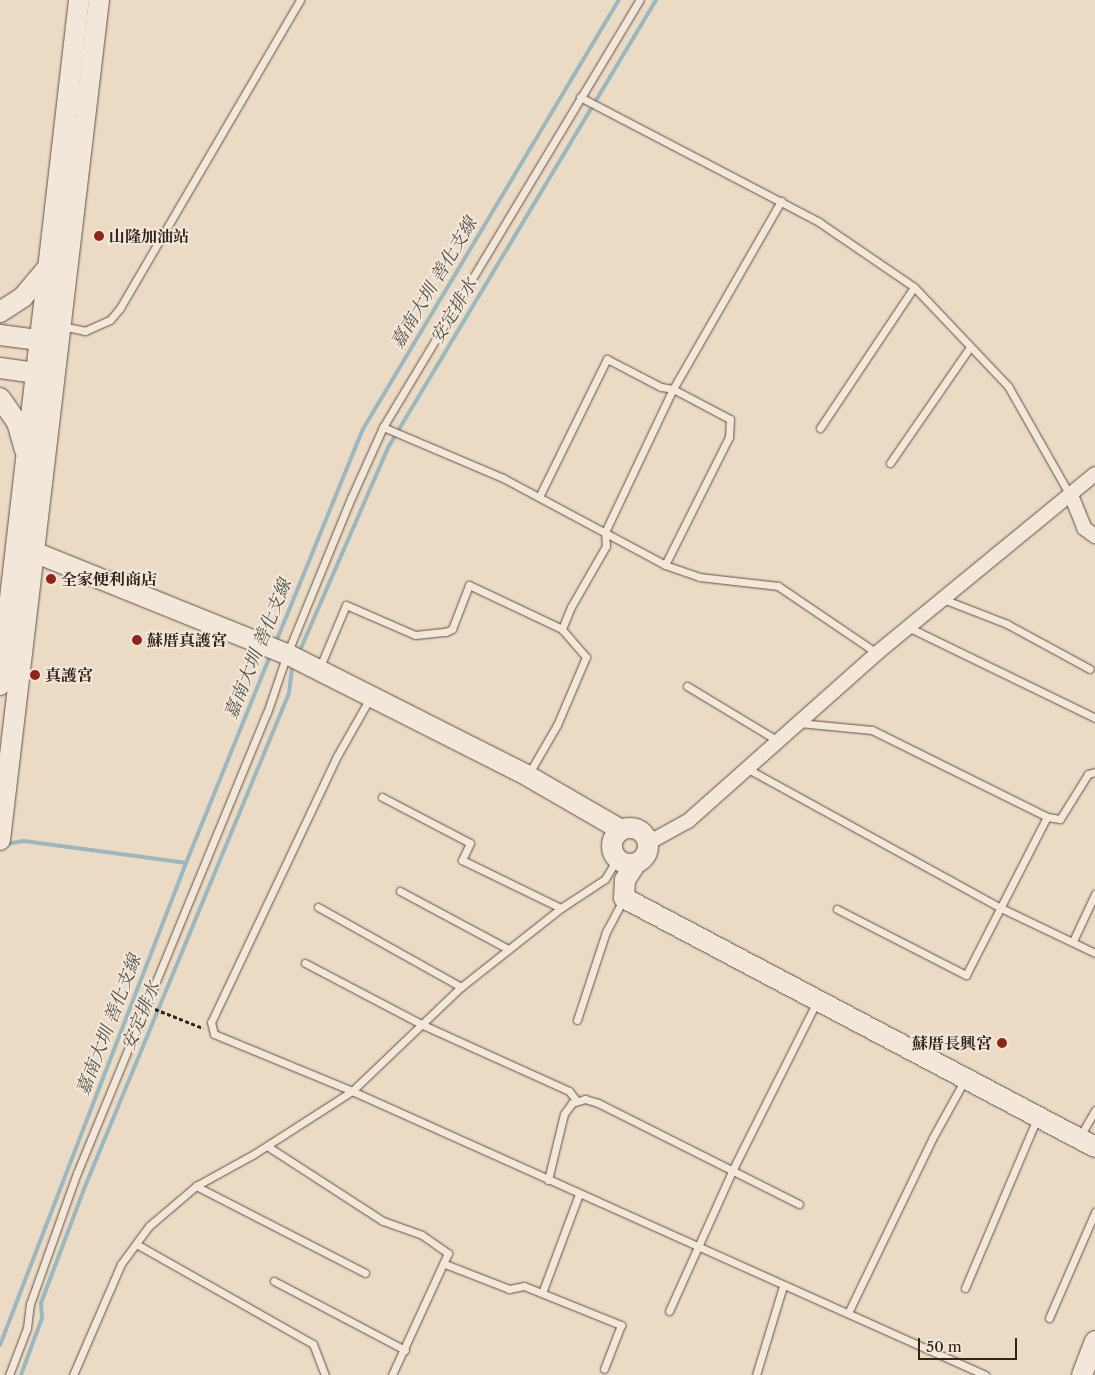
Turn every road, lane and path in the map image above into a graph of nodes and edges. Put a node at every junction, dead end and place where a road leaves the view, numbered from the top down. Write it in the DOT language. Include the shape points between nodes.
graph roads {
  1 [pos="78,0"];
  2 [pos="99,0"];
  3 [pos="300,0"];
  4 [pos="640,0"];
  5 [pos="580,97"];
  6 [pos="781,202"];
  7 [pos="48,267"];
  8 [pos="914,287"];
  9 [pos="0,312"];
  10 [pos="0,335"];
  11 [pos="54,336"];
  12 [pos="970,347"];
  13 [pos="0,368"];
  14 [pos="46,374"];
  15 [pos="673,389"];
  16 [pos="0,398"];
  17 [pos="383,427"];
  18 [pos="820,428"];
  19 [pos="27,458"];
  20 [pos="890,463"];
  21 [pos="1095,474"];
  22 [pos="1071,495"];
  23 [pos="538,497"];
  24 [pos="605,532"];
  25 [pos="1095,536"];
  26 [pos="16,546"];
  27 [pos="36,552"];
  28 [pos="665,565"];
  29 [pos="943,600"];
  30 [pos="910,628"];
  31 [pos="562,629"];
  32 [pos="278,650"];
  33 [pos="877,653"];
  34 [pos="1090,669"];
  35 [pos="318,671"];
  36 [pos="0,685"];
  37 [pos="687,686"];
  38 [pos="370,698"];
  39 [pos="1095,718"];
  40 [pos="796,723"];
  41 [pos="778,740"];
  42 [pos="748,769"];
  43 [pos="1095,772"];
  44 [pos="528,776"];
  45 [pos="382,797"];
  46 [pos="1047,817"];
  47 [pos="621,830"];
  48 [pos="0,840"];
  49 [pos="648,843"];
  50 [pos="627,861"];
  51 [pos="400,891"];
  52 [pos="1095,894"];
  53 [pos="624,898"];
  54 [pos="318,907"];
  55 [pos="561,908"];
  56 [pos="1001,908"];
  57 [pos="837,909"];
  58 [pos="1073,941"];
  59 [pos="508,949"];
  60 [pos="1095,953"];
  61 [pos="304,963"];
  62 [pos="461,987"];
  63 [pos="818,998"];
  64 [pos="164,1013"];
  65 [pos="576,1020"];
  66 [pos="211,1022"];
  67 [pos="423,1025"];
  68 [pos="966,1077"];
  69 [pos="352,1091"];
  70 [pos="576,1100"];
  71 [pos="1095,1110"];
  72 [pos="1037,1117"];
  73 [pos="1087,1143"];
  74 [pos="267,1146"];
  75 [pos="733,1169"];
  76 [pos="548,1180"];
  77 [pos="196,1186"];
  78 [pos="579,1194"];
  79 [pos="799,1204"];
  80 [pos="1095,1212"];
  81 [pos="138,1245"];
  82 [pos="697,1247"];
  83 [pos="445,1264"];
  84 [pos="365,1273"];
  85 [pos="274,1281"];
  86 [pos="783,1286"];
  87 [pos="965,1288"];
  88 [pos="542,1293"];
  89 [pos="669,1311"];
  90 [pos="848,1313"];
  91 [pos="1049,1318"];
  92 [pos="1095,1340"];
  93 [pos="405,1350"];
  94 [pos="604,1369"];
  95 [pos="9,1375"];
  96 [pos="73,1375"];
  97 [pos="326,1375"];
  98 [pos="392,1375"];
  99 [pos="756,1375"];
  100 [pos="985,1375"];
  101 [pos="1082,1375"];
  1 -- 7 [label="main road"];
  2 -- 11 [label="main road"];
  3 -- 11 [label="lane" via="120,308 110,320 84,331"];
  4 -- 5 [label="lane"];
  5 -- 6 [label="lane"];
  5 -- 17 [label="lane"];
  6 -- 8 [label="lane" via="819,222"];
  6 -- 15 [label="lane"];
  7 -- 9 [label="main road" via="23,297"];
  7 -- 11 [label="main road"];
  8 -- 12 [label="lane"];
  8 -- 18 [label="lane"];
  10 -- 11 [label="main road"];
  11 -- 14 [label="main road"];
  12 -- 20 [label="lane"];
  12 -- 22 [label="lane" via="1008,386"];
  13 -- 14 [label="main road"];
  14 -- 19 [label="main road"];
  14 -- 27 [label="main road"];
  15 -- 23 [label="lane" via="661,387 608,359"];
  15 -- 24 [label="lane"];
  15 -- 28 [label="lane" via="730,420 729,437"];
  16 -- 19 [label="main road" via="16,422"];
  17 -- 23 [label="lane"];
  17 -- 32 [label="lane"];
  19 -- 26 [label="main road"];
  21 -- 22 [label="street"];
  22 -- 25 [label="street" via="1084,528"];
  22 -- 29 [label="street"];
  23 -- 24 [label="lane"];
  24 -- 28 [label="lane"];
  24 -- 31 [label="lane" via="606,546"];
  26 -- 27 [label="main road"];
  26 -- 36 [label="main road"];
  27 -- 32 [label="main road"];
  27 -- 48 [label="main road"];
  28 -- 33 [label="lane" via="699,577 778,586"];
  29 -- 30 [label="street"];
  29 -- 34 [label="lane" via="1007,624"];
  30 -- 33 [label="street"];
  30 -- 39 [label="lane"];
  31 -- 35 [label="lane" via="469,585 452,629 446,632 415,635 346,605"];
  31 -- 44 [label="lane" via="586,657 557,725"];
  32 -- 35 [label="main road"];
  32 -- 95 [label="lane" via="267,713 77,1173 30,1304 27,1328"];
  33 -- 40 [label="street"];
  35 -- 38 [label="main road"];
  37 -- 41 [label="lane"];
  38 -- 44 [label="main road"];
  38 -- 66 [label="lane" via="337,756"];
  40 -- 41 [label="street"];
  40 -- 46 [label="lane" via="872,730"];
  41 -- 42 [label="street"];
  42 -- 49 [label="street" via="688,821"];
  42 -- 56 [label="lane"];
  43 -- 46 [label="lane" via="1088,774 1060,819"];
  44 -- 47 [label="main road"];
  45 -- 55 [label="lane" via="470,843 462,860"];
  46 -- 56 [label="lane"];
  47 -- 49 [label="main road" via="638,829"];
  47 -- 50 [label="main road" via="612,844"];
  49 -- 50 [label="main road" via="646,855"];
  50 -- 53 [label="main road"];
  50 -- 55 [label="lane"];
  51 -- 59 [label="lane"];
  52 -- 58 [label="lane"];
  53 -- 63 [label="main road"];
  53 -- 65 [label="lane" via="606,932"];
  54 -- 62 [label="lane"];
  55 -- 59 [label="lane"];
  56 -- 57 [label="lane" via="966,975"];
  56 -- 58 [label="lane"];
  58 -- 60 [label="lane"];
  59 -- 62 [label="lane"];
  61 -- 67 [label="lane"];
  62 -- 67 [label="lane"];
  63 -- 68 [label="main road"];
  63 -- 75 [label="lane"];
  64 -- 66 [label="path" via="203,1028"];
  66 -- 69 [label="lane" via="214,1034"];
  67 -- 69 [label="lane"];
  67 -- 70 [label="lane" via="569,1091"];
  68 -- 72 [label="main road"];
  68 -- 90 [label="lane" via="932,1139"];
  69 -- 74 [label="lane"];
  69 -- 76 [label="lane"];
  70 -- 75 [label="lane" via="598,1103"];
  70 -- 76 [label="lane" via="564,1114"];
  71 -- 73 [label="lane"];
  72 -- 73 [label="main road"];
  72 -- 87 [label="lane"];
  74 -- 77 [label="lane"];
  74 -- 83 [label="lane" via="383,1222 422,1235 448,1253"];
  75 -- 79 [label="lane"];
  75 -- 82 [label="lane"];
  76 -- 78 [label="lane"];
  77 -- 81 [label="lane" via="149,1226"];
  77 -- 84 [label="lane"];
  78 -- 82 [label="lane"];
  78 -- 88 [label="lane"];
  80 -- 91 [label="lane"];
  81 -- 96 [label="lane" via="121,1264"];
  81 -- 97 [label="lane" via="313,1344"];
  82 -- 86 [label="lane"];
  82 -- 89 [label="lane"];
  83 -- 88 [label="lane" via="509,1289 524,1286"];
  83 -- 93 [label="lane"];
  85 -- 93 [label="lane"];
  86 -- 90 [label="lane"];
  86 -- 99 [label="lane"];
  88 -- 94 [label="lane" via="621,1326"];
  90 -- 100 [label="lane"];
  92 -- 101 [label="main road"];
  93 -- 98 [label="lane"];
}
